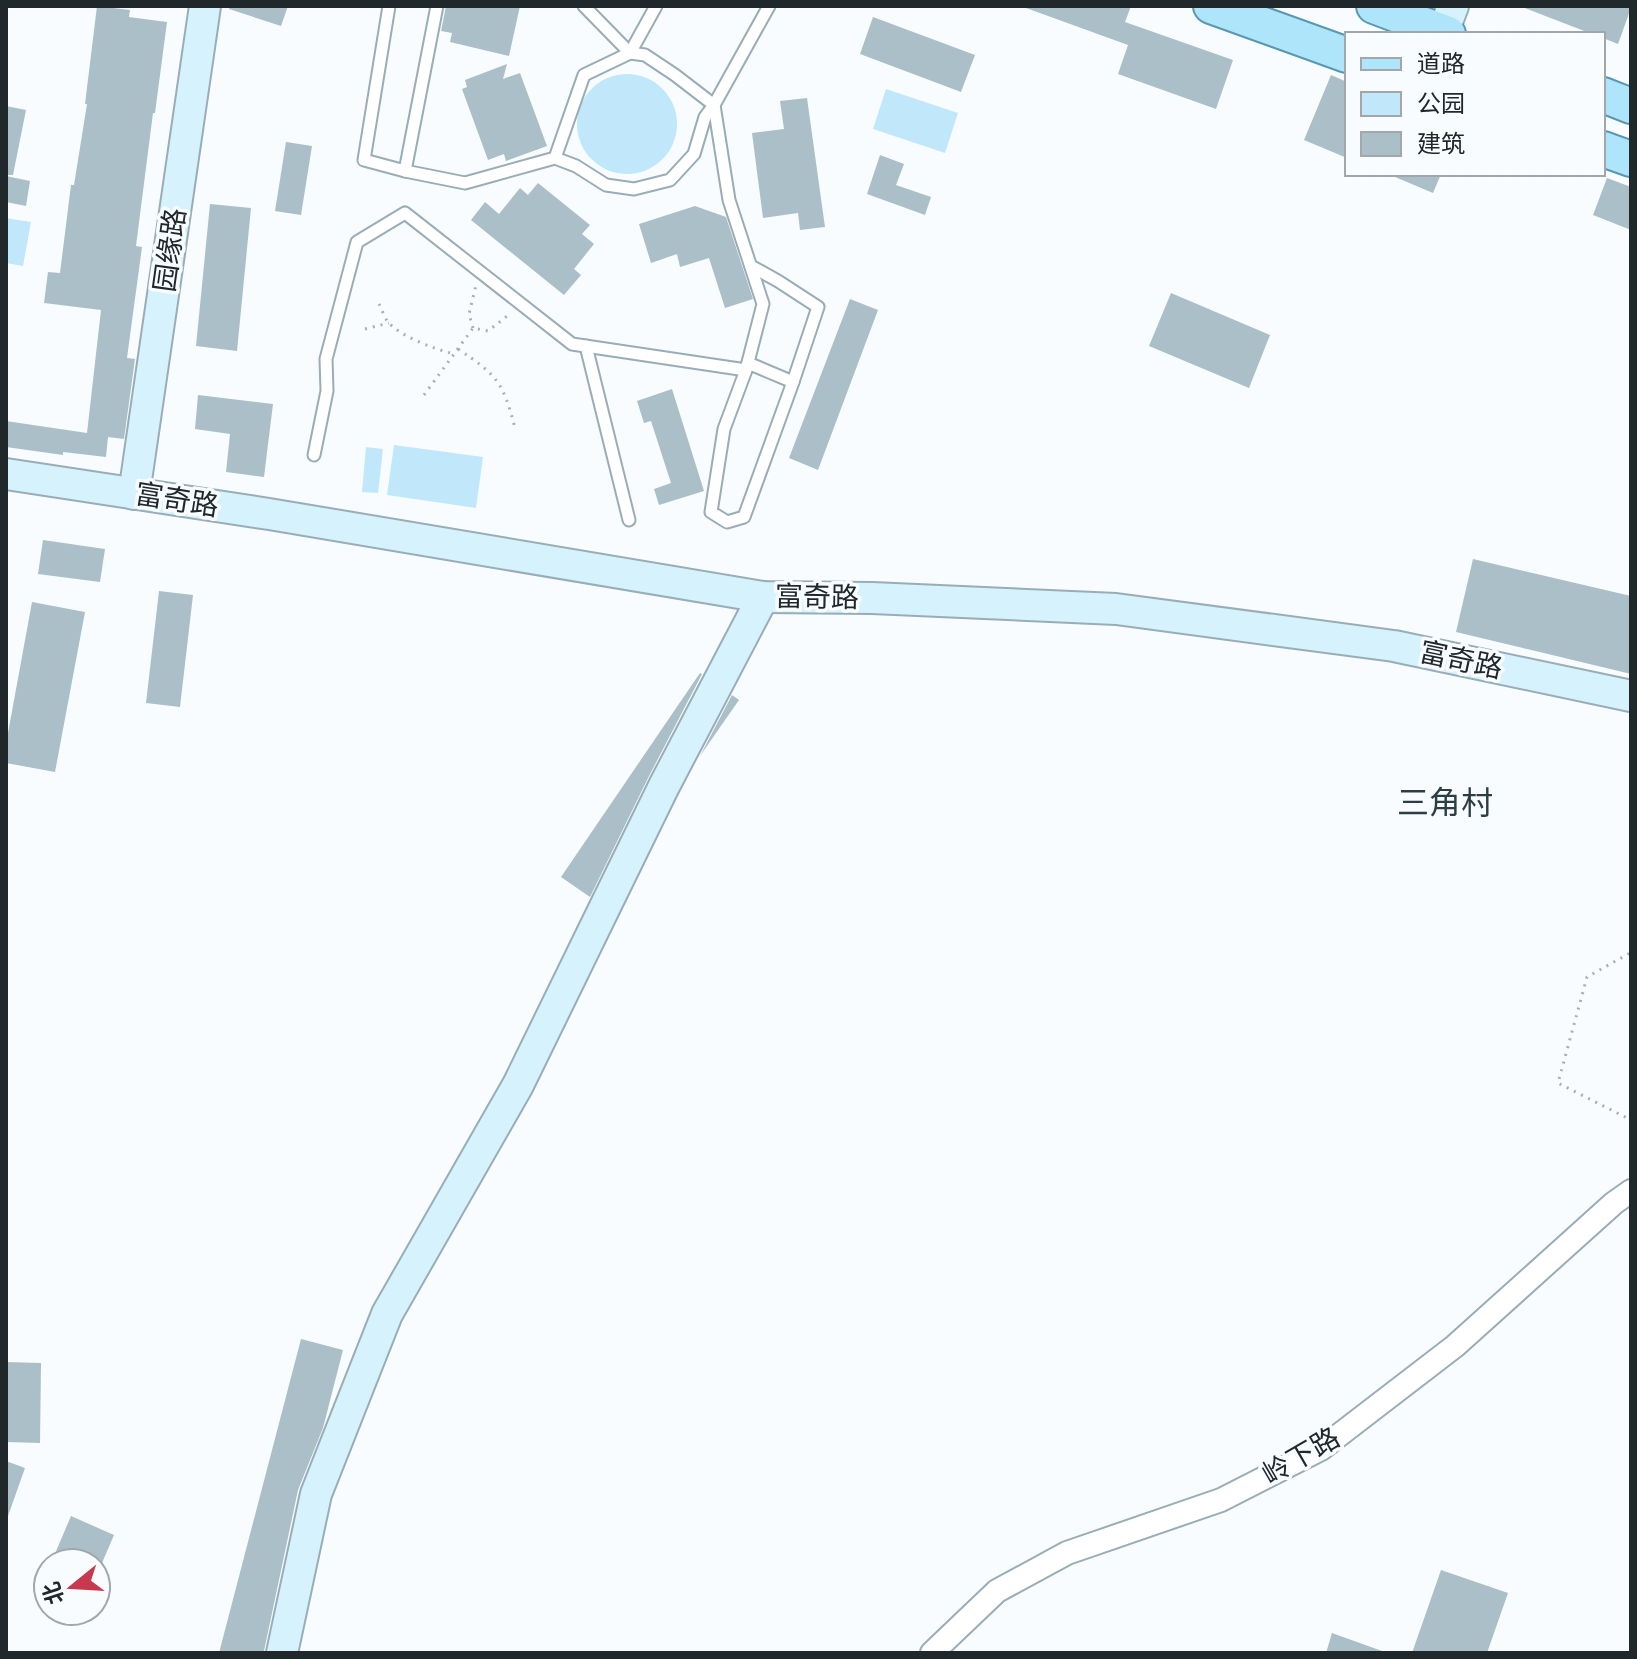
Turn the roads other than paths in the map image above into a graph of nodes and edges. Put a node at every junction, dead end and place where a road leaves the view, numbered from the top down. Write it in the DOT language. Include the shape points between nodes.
graph roads {
  1 [pos="205,6"];
  2 [pos="389,6"];
  3 [pos="437,6"];
  4 [pos="584,6"];
  5 [pos="656,6"];
  6 [pos="769,6"];
  7 [pos="1211,6"];
  8 [pos="1374,6"];
  9 [pos="1413,13"];
  10 [pos="1448,24"];
  11 [pos="630,53"];
  12 [pos="1345,54"];
  13 [pos="1605,96"];
  14 [pos="714,105"];
  15 [pos="1631,106"];
  16 [pos="1605,150"];
  17 [pos="555,158"];
  18 [pos="1631,159"];
  19 [pos="405,171"];
  20 [pos="751,266"];
  21 [pos="586,346"];
  22 [pos="747,366"];
  23 [pos="793,382"];
  24 [pos="314,455"];
  25 [pos="6,474"];
  26 [pos="134,494"];
  27 [pos="629,520"];
  28 [pos="763,597"];
  29 [pos="1631,696"];
  30 [pos="1631,1191"];
  31 [pos="282,1653"];
  32 [pos="932,1653"];
  1 -- 26 [label="street, 园缘路"];
  2 -- 19 [label="lane" via="364,160"];
  3 -- 19 [label="lane"];
  4 -- 11 [label="lane"];
  5 -- 11 [label="lane"];
  6 -- 14 [label="lane"];
  7 -- 12 [label="main road"];
  8 -- 9 [label="main road"];
  9 -- 10 [label="main road"];
  11 -- 14 [label="lane" via="645,55"];
  11 -- 17 [label="lane" via="584,75"];
  13 -- 15 [label="main road"];
  14 -- 17 [label="lane" via="694,154 670,180 634,189 606,185"];
  14 -- 20 [label="lane" via="729,200"];
  16 -- 18 [label="main road"];
  17 -- 19 [label="lane" via="465,183"];
  20 -- 22 [label="lane" via="763,304"];
  20 -- 23 [label="lane" via="818,307"];
  21 -- 22 [label="lane"];
  21 -- 24 [label="lane" via="572,344 405,213 357,242 326,359 327,391"];
  21 -- 27 [label="lane"];
  22 -- 23 [label="lane"];
  22 -- 23 [label="lane" via="724,429 711,512 727,522 744,517"];
  25 -- 26 [label="street, 富奇路"];
  26 -- 28 [label="street, 富奇路"];
  28 -- 29 [label="street, 富奇路" via="1116,609 1394,646"];
  28 -- 31 [label="street" via="518,1085 387,1314 316,1494"];
  30 -- 32 [label="street, 岭下路" via="1455,1346 1321,1449 1221,1500 1067,1553 997,1591"];
}
